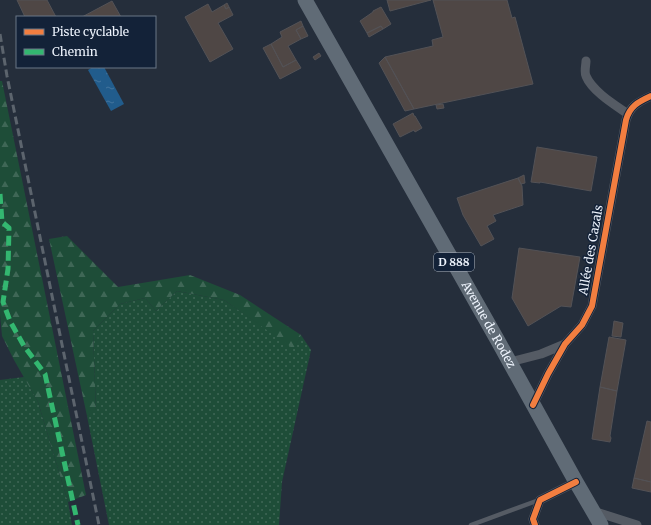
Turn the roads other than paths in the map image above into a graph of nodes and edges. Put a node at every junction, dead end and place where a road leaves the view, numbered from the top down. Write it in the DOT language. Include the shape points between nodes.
graph roads {
  1 [pos="305,0"];
  2 [pos="586,61"];
  3 [pos="651,96"];
  4 [pos="628,114"];
  5 [pos="565,344"];
  6 [pos="510,362"];
  7 [pos="534,405"];
  8 [pos="576,482"];
  9 [pos="540,500"];
  10 [pos="593,511"];
  11 [pos="471,525"];
  12 [pos="535,525"];
  13 [pos="601,525"];
  14 [pos="637,525"];
  1 -- 6 [label="main road, Avenue de Rodez / D 888"];
  2 -- 4 [label="street" via="586,76 593,87"];
  3 -- 4 [label="street" via="632,107"];
  4 -- 5 [label="street, Allée des Cazals" via="592,306 582,326"];
  5 -- 6 [label="street, Allée des Cazals" via="541,354"];
  5 -- 7 [label="street, Allée des Cazals"];
  6 -- 7 [label="main road, Avenue de Rodez / D 888"];
  7 -- 8 [label="main road, Avenue de Rodez / D 888"];
  8 -- 9 [label="street"];
  8 -- 10 [label="main road, Avenue de Rodez / D 888"];
  9 -- 11 [label="lane"];
  9 -- 12 [label="street" via="534,519"];
  10 -- 13 [label="main road, Avenue de Rodez / D 888"];
  10 -- 14 [label="street"];
}
